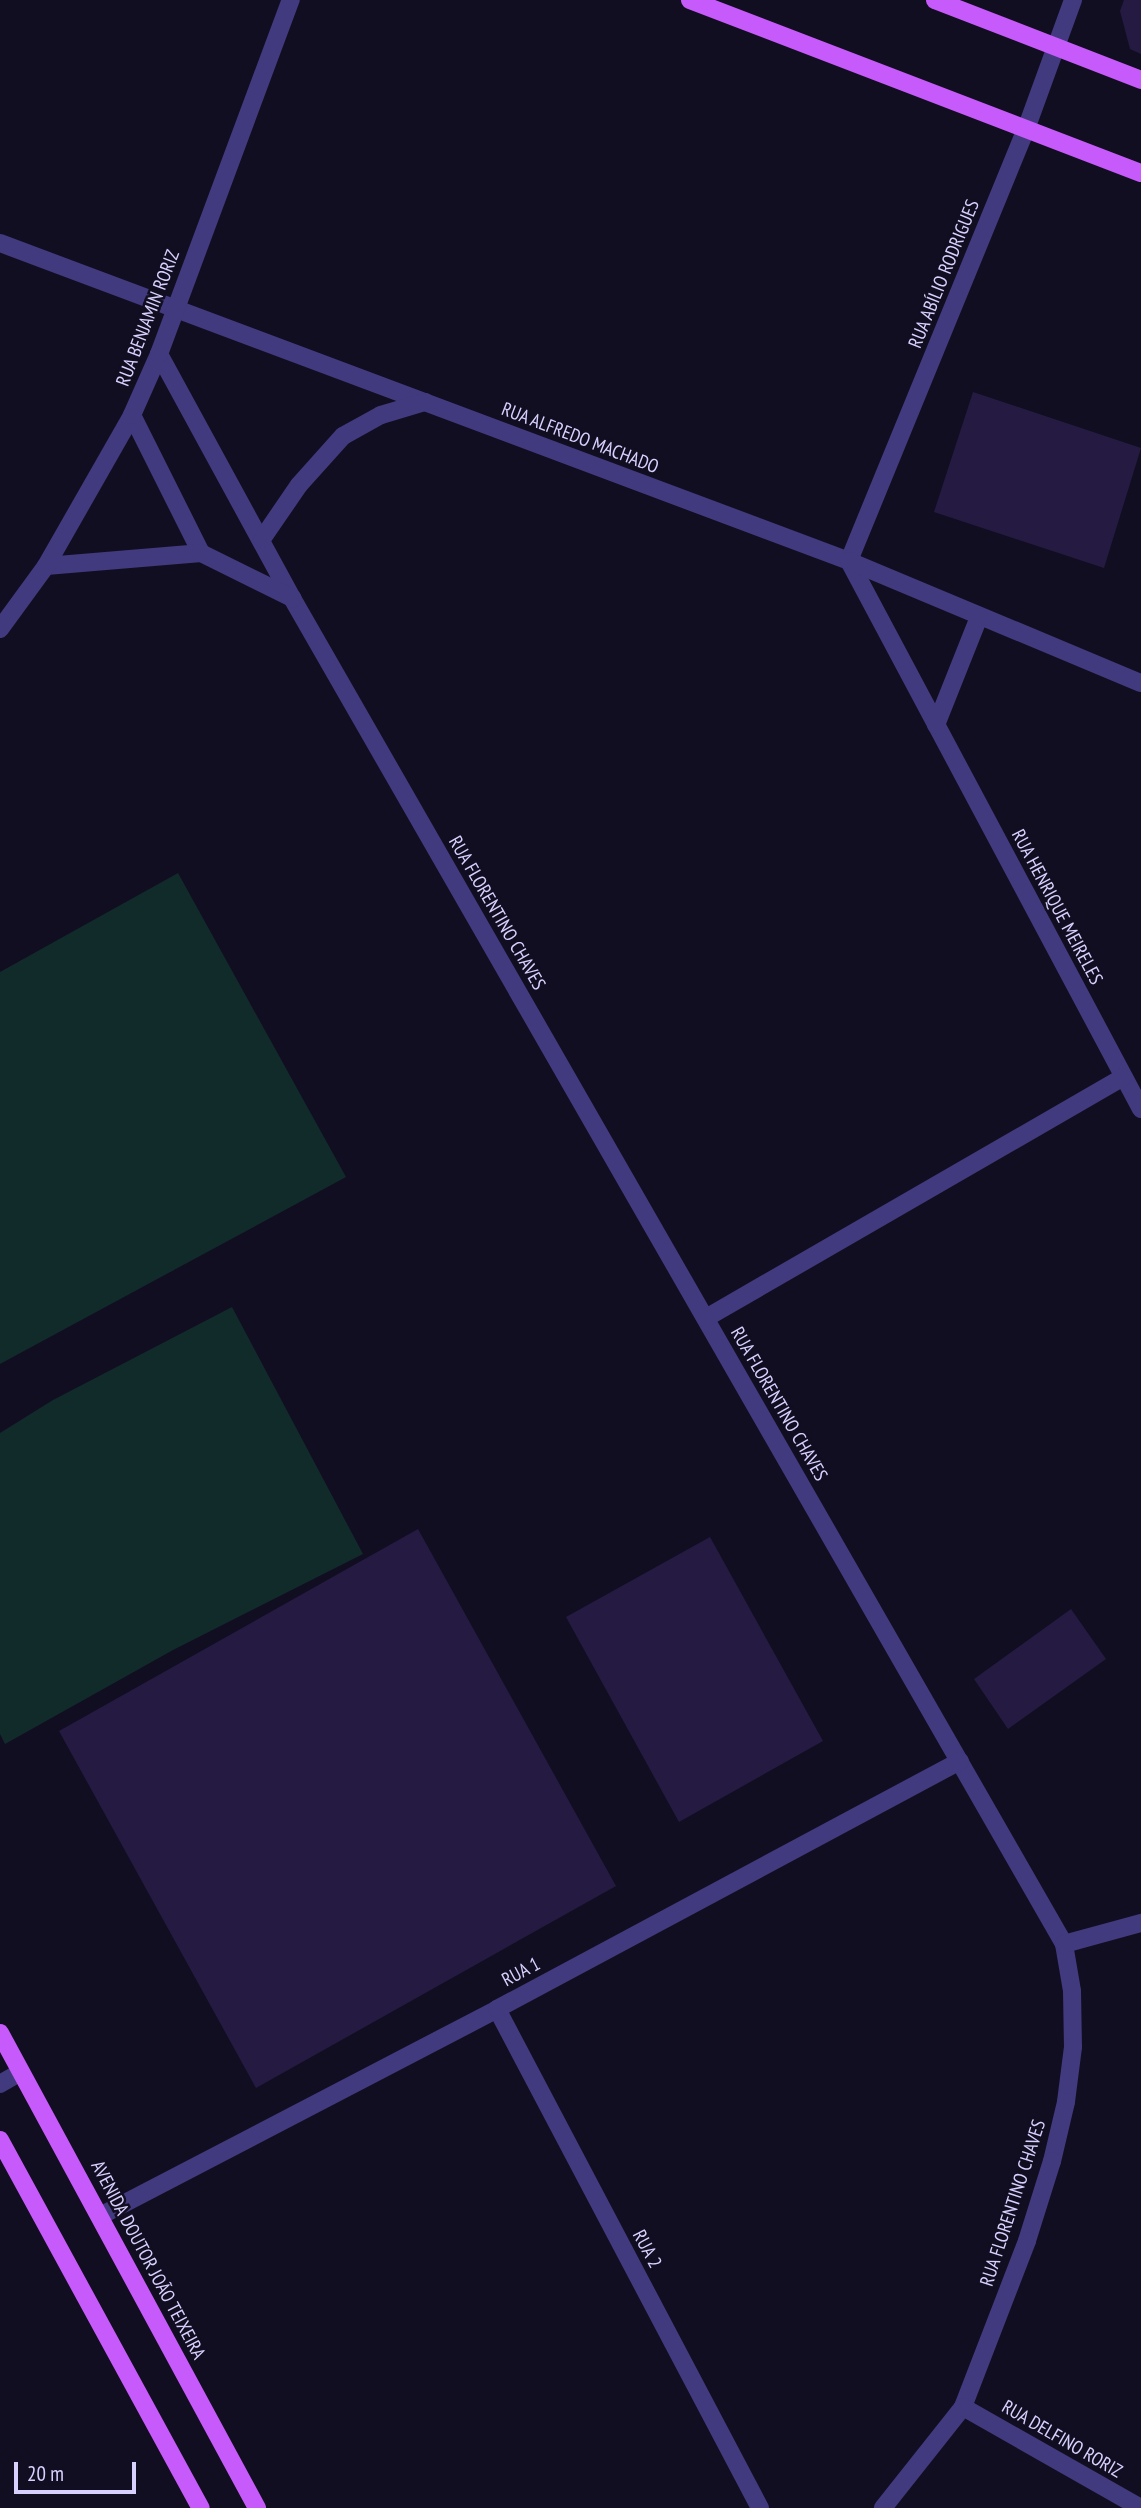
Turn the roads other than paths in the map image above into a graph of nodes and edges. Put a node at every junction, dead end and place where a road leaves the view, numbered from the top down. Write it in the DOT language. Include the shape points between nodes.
graph roads {
  1 [pos="291,0"];
  2 [pos="690,0"];
  3 [pos="935,0"];
  4 [pos="1073,0"];
  5 [pos="1056,46"];
  6 [pos="1141,80"];
  7 [pos="1026,129"];
  8 [pos="1141,173"];
  9 [pos="0,243"];
  10 [pos="174,308"];
  11 [pos="159,354"];
  12 [pos="425,402"];
  13 [pos="132,415"];
  14 [pos="262,539"];
  15 [pos="201,553"];
  16 [pos="849,561"];
  17 [pos="46,566"];
  18 [pos="292,598"];
  19 [pos="979,617"];
  20 [pos="0,629"];
  21 [pos="1141,683"];
  22 [pos="936,725"];
  23 [pos="1124,1077"];
  24 [pos="1141,1109"];
  25 [pos="706,1318"];
  26 [pos="960,1761"];
  27 [pos="1141,1923"];
  28 [pos="1064,1944"];
  29 [pos="497,2009"];
  30 [pos="0,2033"];
  31 [pos="21,2072"];
  32 [pos="0,2084"];
  33 [pos="0,2140"];
  34 [pos="100,2216"];
  35 [pos="963,2406"];
  36 [pos="201,2508"];
  37 [pos="257,2508"];
  38 [pos="760,2508"];
  39 [pos="883,2508"];
  40 [pos="1141,2508"];
  1 -- 10 [label="street, RUA BENJAMIN RORIZ"];
  2 -- 7 [label="main road"];
  3 -- 5 [label="main road"];
  4 -- 5 [label="street, RUA ABÍLIO RODRIGUES"];
  5 -- 6 [label="main road"];
  5 -- 7 [label="street, RUA ABÍLIO RODRIGUES"];
  7 -- 8 [label="main road"];
  7 -- 16 [label="street, RUA ABÍLIO RODRIGUES"];
  9 -- 10 [label="street, RUA ALFREDO MACHADO"];
  10 -- 11 [label="street, RUA BENJAMIN RORIZ"];
  10 -- 12 [label="street, RUA ALFREDO MACHADO"];
  11 -- 13 [label="street, RUA BENJAMIN RORIZ"];
  11 -- 14 [label="street, RUA FLORENTINO CHAVES"];
  12 -- 14 [label="street" via="380,415 343,436 299,485"];
  12 -- 16 [label="street, RUA ALFREDO MACHADO"];
  13 -- 15 [label="street"];
  13 -- 17 [label="street, RUA BENJAMIN RORIZ"];
  14 -- 18 [label="street, RUA FLORENTINO CHAVES"];
  15 -- 17 [label="street"];
  15 -- 18 [label="street"];
  16 -- 19 [label="street, RUA ALFREDO MACHADO"];
  16 -- 22 [label="street, RUA HENRIQUE MEIRELES"];
  17 -- 20 [label="street, RUA BENJAMIN RORIZ"];
  18 -- 25 [label="street, RUA FLORENTINO CHAVES"];
  19 -- 21 [label="street, RUA ALFREDO MACHADO"];
  19 -- 22 [label="street"];
  22 -- 23 [label="street, RUA HENRIQUE MEIRELES"];
  23 -- 24 [label="street, RUA HENRIQUE MEIRELES"];
  23 -- 25 [label="street"];
  25 -- 26 [label="street, RUA FLORENTINO CHAVES"];
  26 -- 28 [label="street, RUA FLORENTINO CHAVES"];
  26 -- 29 [label="street, RUA 1"];
  27 -- 28 [label="street"];
  28 -- 35 [label="street, RUA FLORENTINO CHAVES" via="1072,1991 1073,2047 1066,2102 1027,2241"];
  29 -- 34 [label="street, RUA 1"];
  29 -- 38 [label="street, RUA 2"];
  30 -- 31 [label="main road, AVENIDA DOUTOR JOÃO TEIXEIRA"];
  31 -- 32 [label="street"];
  31 -- 34 [label="main road, AVENIDA DOUTOR JOÃO TEIXEIRA"];
  33 -- 36 [label="main road"];
  34 -- 37 [label="main road, AVENIDA DOUTOR JOÃO TEIXEIRA"];
  35 -- 39 [label="street, RUA FLORENTINO CHAVES"];
  35 -- 40 [label="street, RUA DELFINO RORIZ"];
}
